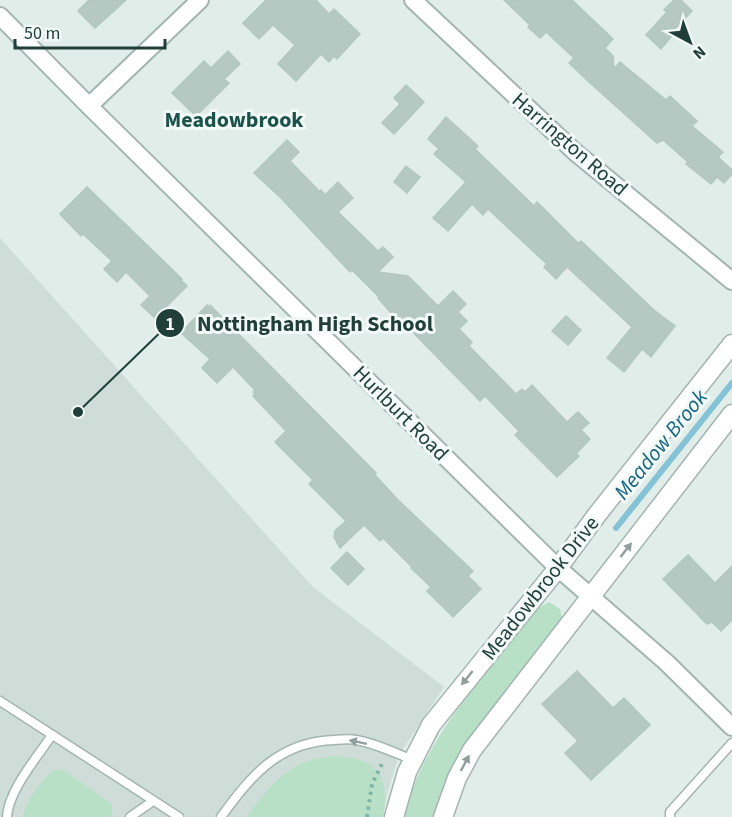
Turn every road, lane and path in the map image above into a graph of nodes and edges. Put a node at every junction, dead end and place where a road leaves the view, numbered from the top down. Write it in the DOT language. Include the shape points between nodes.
graph roads {
  1 [pos="201,0"];
  2 [pos="413,0"];
  3 [pos="0,16"];
  4 [pos="89,106"];
  5 [pos="732,281"];
  6 [pos="732,344"];
  7 [pos="732,414"];
  8 [pos="558,568"];
  9 [pos="591,596"];
  10 [pos="0,701"];
  11 [pos="732,727"];
  12 [pos="52,735"];
  13 [pos="732,743"];
  14 [pos="388,751"];
  15 [pos="413,760"];
  16 [pos="153,801"];
  17 [pos="7,817"];
  18 [pos="130,817"];
  19 [pos="179,817"];
  20 [pos="221,817"];
  21 [pos="367,817"];
  22 [pos="394,817"];
  23 [pos="443,817"];
  24 [pos="670,817"];
  1 -- 4 [label="street"];
  2 -- 5 [label="street, Harrington Road" via="575,152"];
  3 -- 4 [label="street, Hurlburt Road"];
  4 -- 8 [label="street, Hurlburt Road"];
  6 -- 8 [label="street, Meadowbrook Drive"];
  9 -- 7 [label="street, one-way"];
  8 -- 9 [label="street, Hurlburt Road"];
  8 -- 15 [label="street, Meadowbrook Drive, one-way" via="431,725"];
  9 -- 11 [label="street, Hurlburt Road" via="668,663"];
  23 -- 9 [label="street, one-way" via="472,750"];
  10 -- 12 [label="lane"];
  12 -- 16 [label="lane"];
  12 -- 17 [label="lane" via="20,783"];
  13 -- 24 [label="lane" via="670,812"];
  14 -- 15 [label="lane"];
  14 -- 20 [label="lane, one-way" via="355,739 292,747 245,784"];
  14 -- 21 [label="path" via="372,784"];
  15 -- 22 [label="street, Meadowbrook Drive"];
  16 -- 18 [label="lane"];
  16 -- 19 [label="lane"];
}
